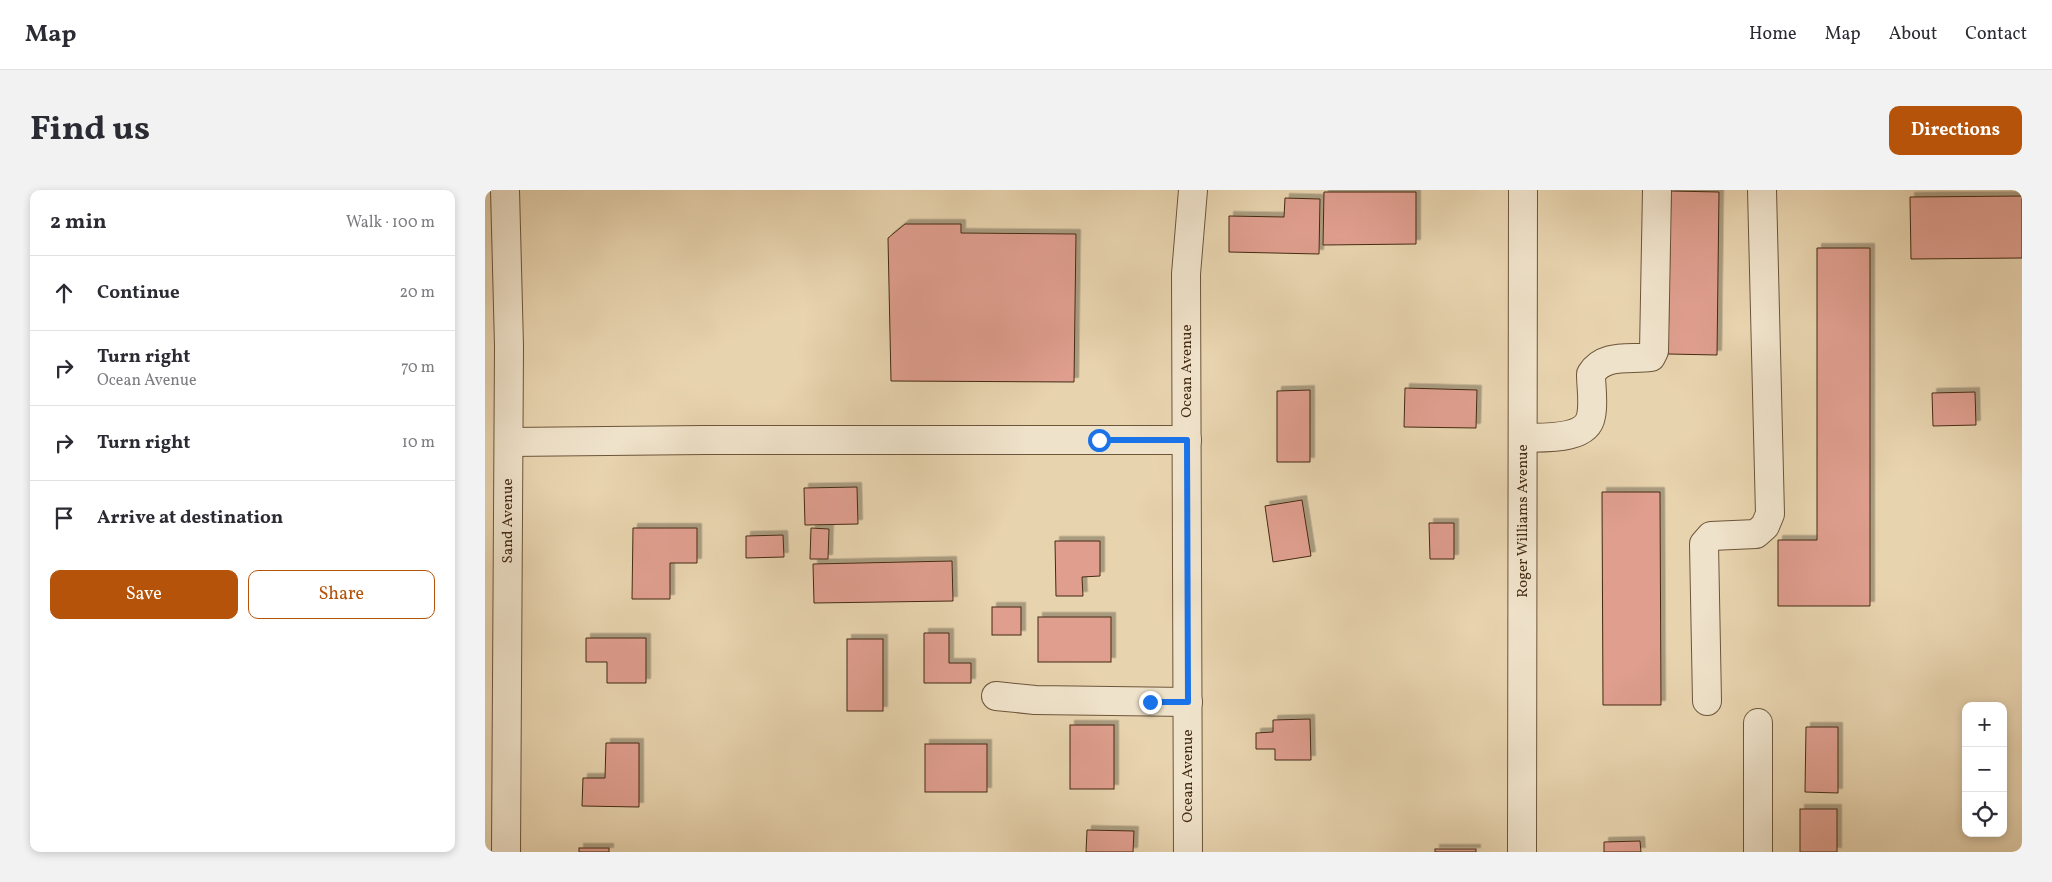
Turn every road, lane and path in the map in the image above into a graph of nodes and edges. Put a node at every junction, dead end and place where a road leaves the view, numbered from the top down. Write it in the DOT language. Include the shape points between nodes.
graph roads {
  1 [pos="505,190"];
  2 [pos="1193,190"];
  3 [pos="1523,190"];
  4 [pos="1657,190"];
  5 [pos="1762,190"];
  6 [pos="1523,438"];
  7 [pos="1187,440"];
  8 [pos="509,442"];
  9 [pos="996,696"];
  10 [pos="1707,700"];
  11 [pos="1188,702"];
  12 [pos="1758,722"];
  13 [pos="506,852"];
  14 [pos="1188,852"];
  15 [pos="1522,852"];
  16 [pos="1758,852"];
  1 -- 8 [label="street, Sand Avenue"];
  2 -- 7 [label="street, Ocean Avenue" via="1187,274"];
  3 -- 6 [label="street, Roger Williams Avenue"];
  4 -- 6 [label="street" via="1654,351 1651,357 1611,359 1595,368 1591,374 1591,419 1576,434"];
  5 -- 10 [label="street" via="1770,514 1765,526 1756,534 1711,536 1704,544"];
  6 -- 15 [label="street, Roger Williams Avenue"];
  7 -- 8 [label="street"];
  7 -- 11 [label="street, Ocean Avenue"];
  8 -- 13 [label="street, Sand Avenue"];
  9 -- 11 [label="street" via="1035,700"];
  11 -- 14 [label="street, Ocean Avenue"];
  12 -- 16 [label="street"];
}
